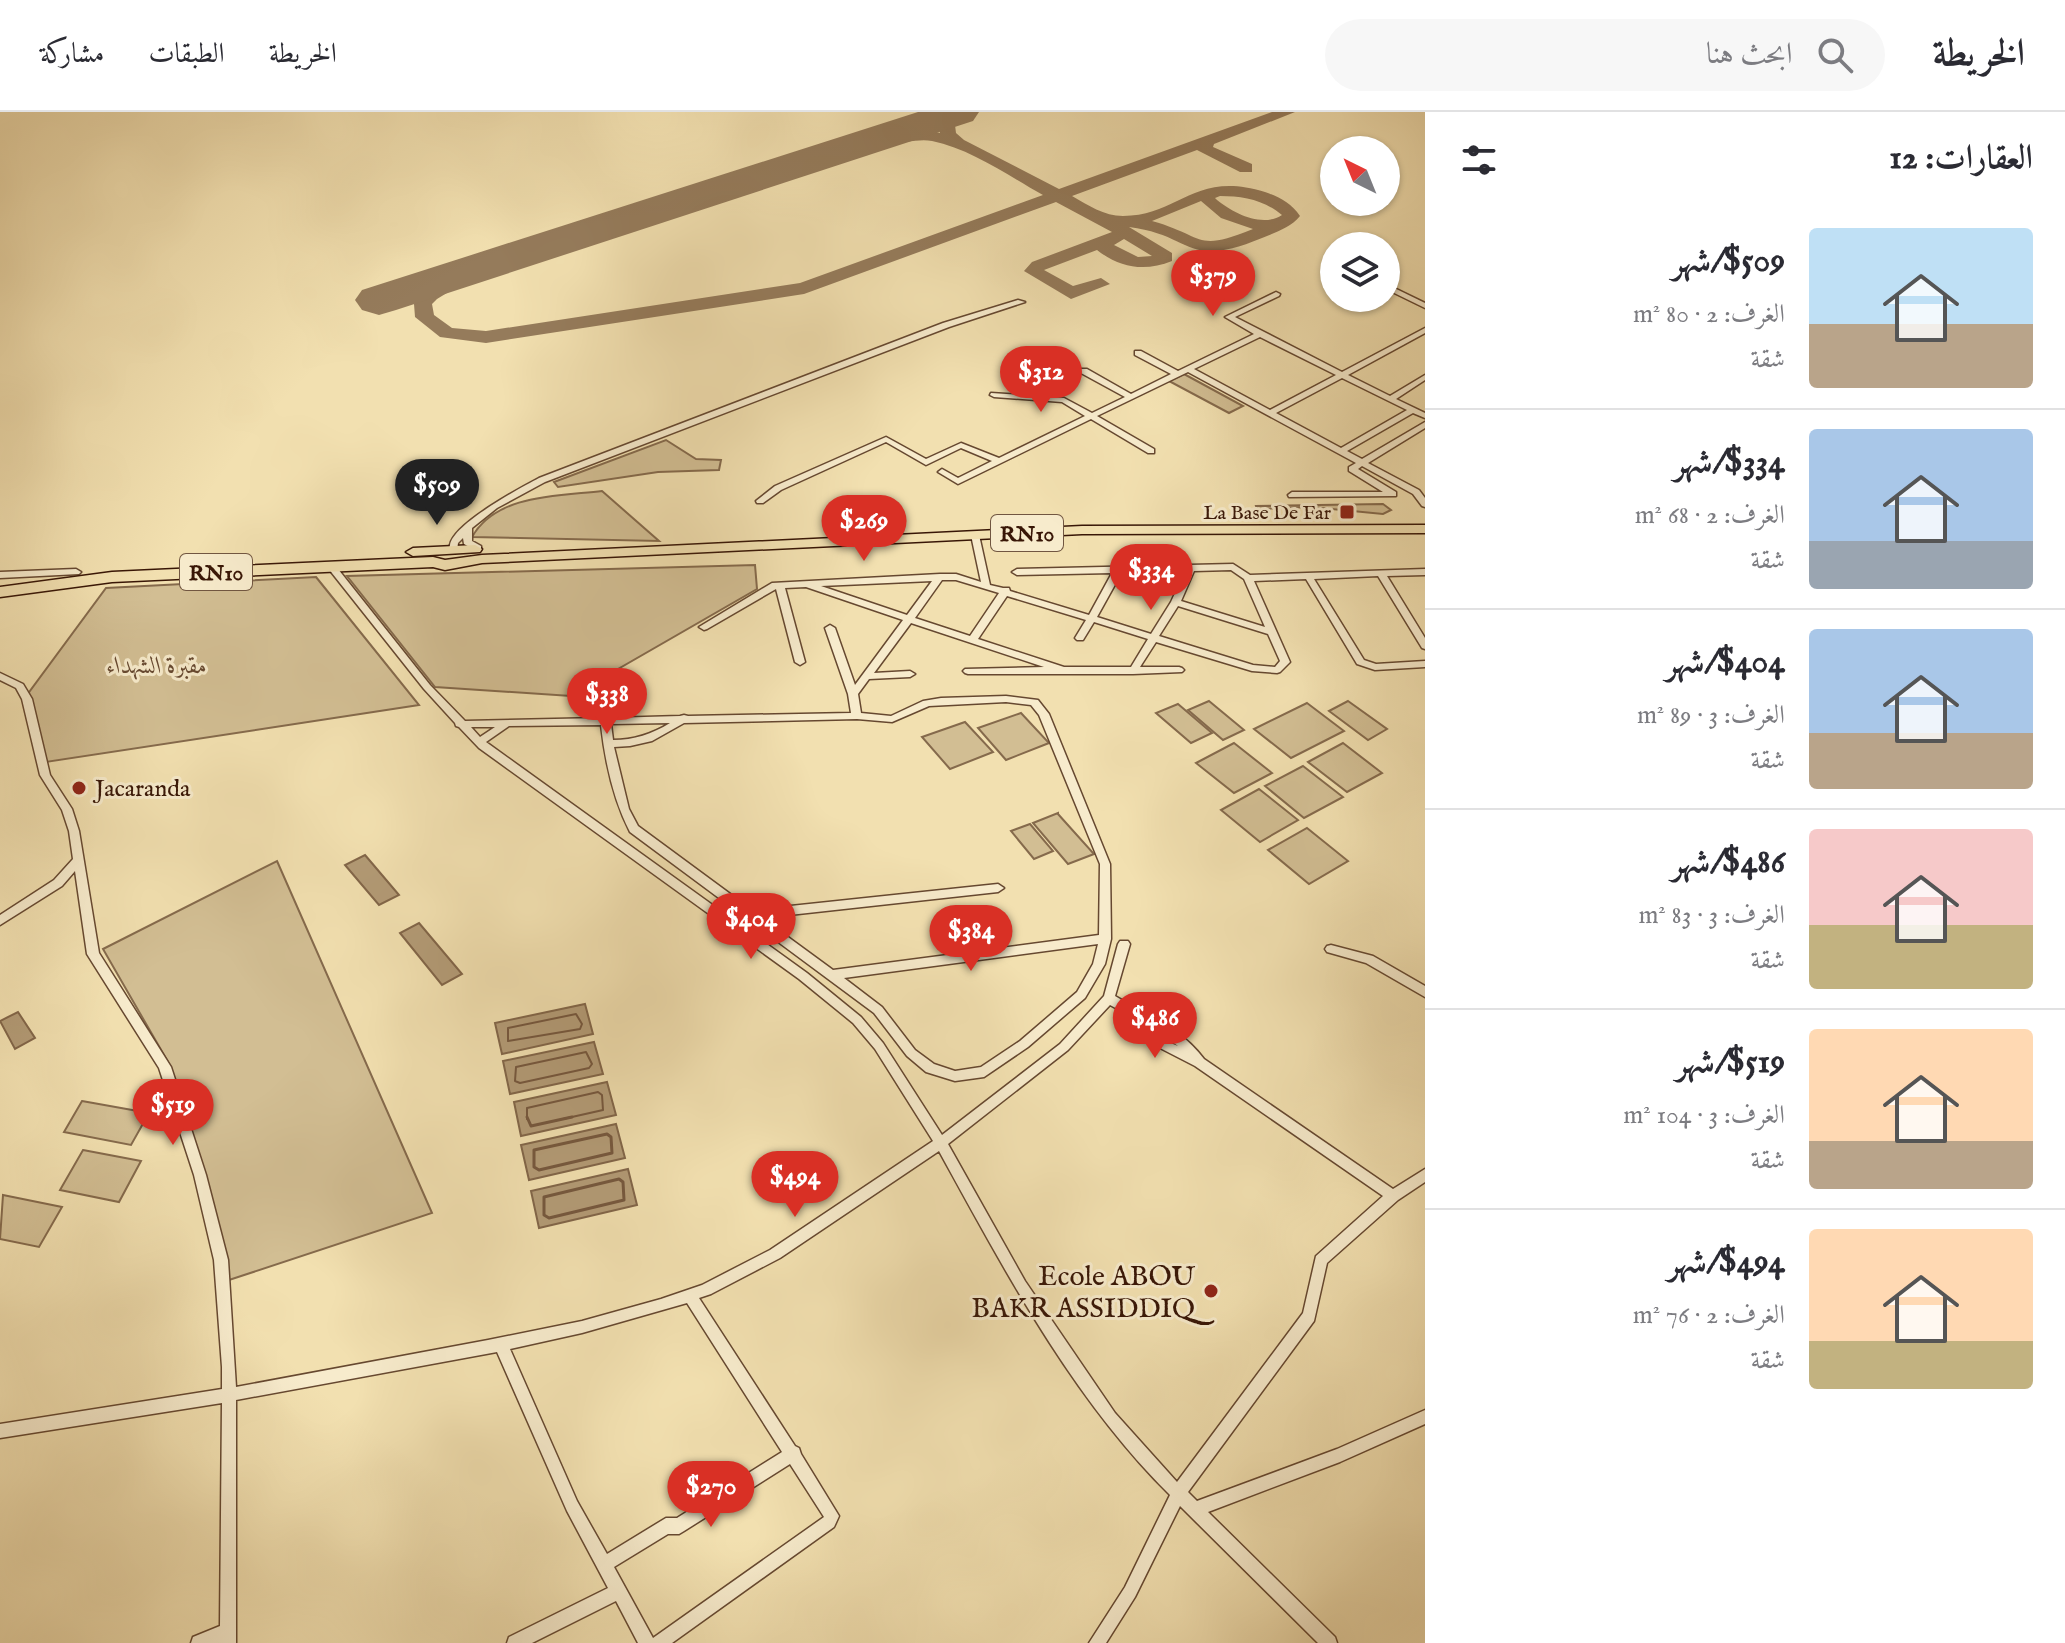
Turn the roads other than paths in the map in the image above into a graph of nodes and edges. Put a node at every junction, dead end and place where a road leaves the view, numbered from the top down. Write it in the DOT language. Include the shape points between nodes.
graph roads {
  1 [pos="1400,293"];
  2 [pos="1276,294"];
  3 [pos="1021,302"];
  4 [pos="1425,306"];
  5 [pos="1425,330"];
  6 [pos="1260,334"];
  7 [pos="1138,353"];
  8 [pos="1188,369"];
  9 [pos="1084,371"];
  10 [pos="1177,374"];
  11 [pos="1341,375"];
  12 [pos="1425,377"];
  13 [pos="994,395"];
  14 [pos="1131,397"];
  15 [pos="1390,399"];
  16 [pos="1413,410"];
  17 [pos="1270,413"];
  18 [pos="1094,416"];
  19 [pos="1425,416"];
  20 [pos="1425,424"];
  21 [pos="1151,451"];
  22 [pos="1340,452"];
  23 [pos="999,461"];
  24 [pos="1360,463"];
  25 [pos="942,472"];
  26 [pos="1420,492"];
  27 [pos="1292,495"];
  28 [pos="760,501"];
  29 [pos="1425,504"];
  30 [pos="1425,517"];
  31 [pos="468,527"];
  32 [pos="1425,532"];
  33 [pos="975,535"];
  34 [pos="478,548"];
  35 [pos="447,553"];
  36 [pos="331,566"];
  37 [pos="1191,567"];
  38 [pos="1119,569"];
  39 [pos="76,572"];
  40 [pos="1017,572"];
  41 [pos="1425,572"];
  42 [pos="1381,574"];
  43 [pos="0,575"];
  44 [pos="940,577"];
  45 [pos="1309,577"];
  46 [pos="1248,578"];
  47 [pos="0,583"];
  48 [pos="806,584"];
  49 [pos="986,584"];
  50 [pos="780,585"];
  51 [pos="1006,590"];
  52 [pos="0,592"];
  53 [pos="1176,602"];
  54 [pos="1093,617"];
  55 [pos="910,621"];
  56 [pos="704,627"];
  57 [pos="830,628"];
  58 [pos="1268,631"];
  59 [pos="1156,637"];
  60 [pos="1080,638"];
  61 [pos="972,640"];
  62 [pos="1425,646"];
  63 [pos="800,662"];
  64 [pos="1425,664"];
  65 [pos="1062,670"];
  66 [pos="1179,670"];
  67 [pos="968,671"];
  68 [pos="1133,671"];
  69 [pos="910,674"];
  70 [pos="0,676"];
  71 [pos="870,676"];
  72 [pos="853,694"];
  73 [pos="857,716"];
  74 [pos="684,718"];
  75 [pos="605,719"];
  76 [pos="510,722"];
  77 [pos="460,724"];
  78 [pos="479,742"];
  79 [pos="608,744"];
  80 [pos="79,859"];
  81 [pos="998,888"];
  82 [pos="748,915"];
  83 [pos="0,921"];
  84 [pos="1105,939"];
  85 [pos="1124,944"];
  86 [pos="1331,949"];
  87 [pos="833,975"];
  88 [pos="1425,992"];
  89 [pos="1109,998"];
  90 [pos="941,1143"];
  91 [pos="1422,1180"];
  92 [pos="1393,1196"];
  93 [pos="690,1296"];
  94 [pos="501,1344"];
  95 [pos="227,1395"];
  96 [pos="1425,1417"];
  97 [pos="0,1431"];
  98 [pos="794,1453"];
  99 [pos="1179,1492"];
  100 [pos="1196,1509"];
  101 [pos="603,1565"];
  102 [pos="617,1592"];
  103 [pos="229,1636"];
  104 [pos="199,1643"];
  105 [pos="515,1643"];
  106 [pos="647,1643"];
  107 [pos="659,1643"];
  108 [pos="1097,1643"];
  109 [pos="1329,1643"];
  1 -- 4 [label="street"];
  2 -- 6 [label="street" via="1229,317"];
  3 -- 31 [label="street" via="946,325 542,480"];
  5 -- 11 [label="street"];
  6 -- 8 [label="street"];
  6 -- 11 [label="street"];
  7 -- 10 [label="street"];
  8 -- 10 [label="street"];
  8 -- 17 [label="street"];
  9 -- 14 [label="street"];
  10 -- 14 [label="street"];
  11 -- 15 [label="street"];
  11 -- 17 [label="street"];
  12 -- 15 [label="street"];
  13 -- 18 [label="street" via="1064,400"];
  14 -- 18 [label="street"];
  15 -- 16 [label="street"];
  16 -- 19 [label="street"];
  16 -- 22 [label="street"];
  17 -- 22 [label="street"];
  18 -- 21 [label="street"];
  18 -- 23 [label="street"];
  20 -- 24 [label="street"];
  22 -- 24 [label="street"];
  23 -- 25 [label="street" via="958,481"];
  23 -- 28 [label="street" via="961,445 926,462 886,439"];
  24 -- 26 [label="street"];
  24 -- 27 [label="street" via="1352,469 1393,494"];
  26 -- 29 [label="street"];
  30 -- 34 [label="main road, RN10" via="1217,517"];
  31 -- 34 [label="street" via="467,542"];
  31 -- 35 [label="street"];
  32 -- 33 [label="main road, RN10" via="1241,527"];
  33 -- 35 [label="main road, RN10"];
  33 -- 49 [label="street"];
  34 -- 35 [label="main road, RN10"];
  35 -- 36 [label="main road, RN10"];
  35 -- 39 [label="main road, RN10"];
  36 -- 52 [label="main road, RN10" via="112,577"];
  36 -- 77 [label="street"];
  37 -- 38 [label="street"];
  37 -- 46 [label="street" via="1233,567"];
  37 -- 53 [label="street"];
  38 -- 40 [label="street"];
  38 -- 54 [label="street"];
  39 -- 43 [label="street"];
  39 -- 47 [label="main road, RN10"];
  41 -- 42 [label="street"];
  42 -- 45 [label="street"];
  42 -- 62 [label="street"];
  44 -- 48 [label="street"];
  44 -- 49 [label="street"];
  44 -- 55 [label="street"];
  45 -- 46 [label="street"];
  45 -- 64 [label="street" via="1360,662 1375,667"];
  46 -- 58 [label="street"];
  48 -- 50 [label="street"];
  48 -- 55 [label="street"];
  49 -- 51 [label="street"];
  50 -- 56 [label="street"];
  50 -- 63 [label="street"];
  51 -- 54 [label="street"];
  51 -- 61 [label="street"];
  53 -- 58 [label="street"];
  53 -- 59 [label="street"];
  54 -- 59 [label="street"];
  54 -- 60 [label="street"];
  55 -- 61 [label="street"];
  55 -- 71 [label="street"];
  57 -- 72 [label="street"];
  58 -- 59 [label="street" via="1285,662 1277,670 1252,668"];
  59 -- 68 [label="street"];
  61 -- 65 [label="street"];
  65 -- 67 [label="street"];
  65 -- 68 [label="street"];
  66 -- 68 [label="street"];
  69 -- 71 [label="street"];
  70 -- 80 [label="street" via="20,686 27,699 45,775 67,809"];
  71 -- 72 [label="street"];
  72 -- 73 [label="street"];
  73 -- 74 [label="street"];
  73 -- 84 [label="street" via="892,719 941,701 1026,700 1040,707 1105,864"];
  74 -- 75 [label="street"];
  74 -- 79 [label="street" via="639,743"];
  75 -- 76 [label="street"];
  75 -- 79 [label="street"];
  76 -- 77 [label="street"];
  76 -- 78 [label="street"];
  77 -- 78 [label="street"];
  78 -- 90 [label="street" via="835,1000 879,1046"];
  79 -- 82 [label="street" via="634,829"];
  80 -- 83 [label="street" via="58,883"];
  80 -- 95 [label="street" via="93,954 165,1067 200,1175 221,1260"];
  81 -- 82 [label="street"];
  82 -- 87 [label="street"];
  84 -- 87 [label="street"];
  84 -- 87 [label="street" via="1099,964 1081,995 984,1072 955,1076 930,1068 911,1053 878,1010"];
  85 -- 89 [label="street"];
  86 -- 88 [label="street" via="1369,959"];
  89 -- 90 [label="street" via="1064,1047"];
  89 -- 92 [label="street" via="1141,1020 1164,1045 1199,1062"];
  90 -- 93 [label="street" via="775,1254"];
  90 -- 99 [label="street" via="1020,1285 1110,1418"];
  91 -- 92 [label="street"];
  92 -- 99 [label="street" via="1321,1260 1309,1316"];
  93 -- 94 [label="street"];
  93 -- 98 [label="street"];
  94 -- 95 [label="street"];
  94 -- 101 [label="street"];
  95 -- 97 [label="street"];
  95 -- 103 [label="street"];
  96 -- 100 [label="street"];
  98 -- 101 [label="street" via="679,1526 666,1526"];
  98 -- 107 [label="street" via="831,1508 829,1522"];
  99 -- 100 [label="street"];
  99 -- 108 [label="street" via="1130,1592"];
  100 -- 109 [label="street"];
  101 -- 102 [label="street"];
  102 -- 105 [label="street"];
  102 -- 106 [label="street"];
  103 -- 104 [label="street"];
}
